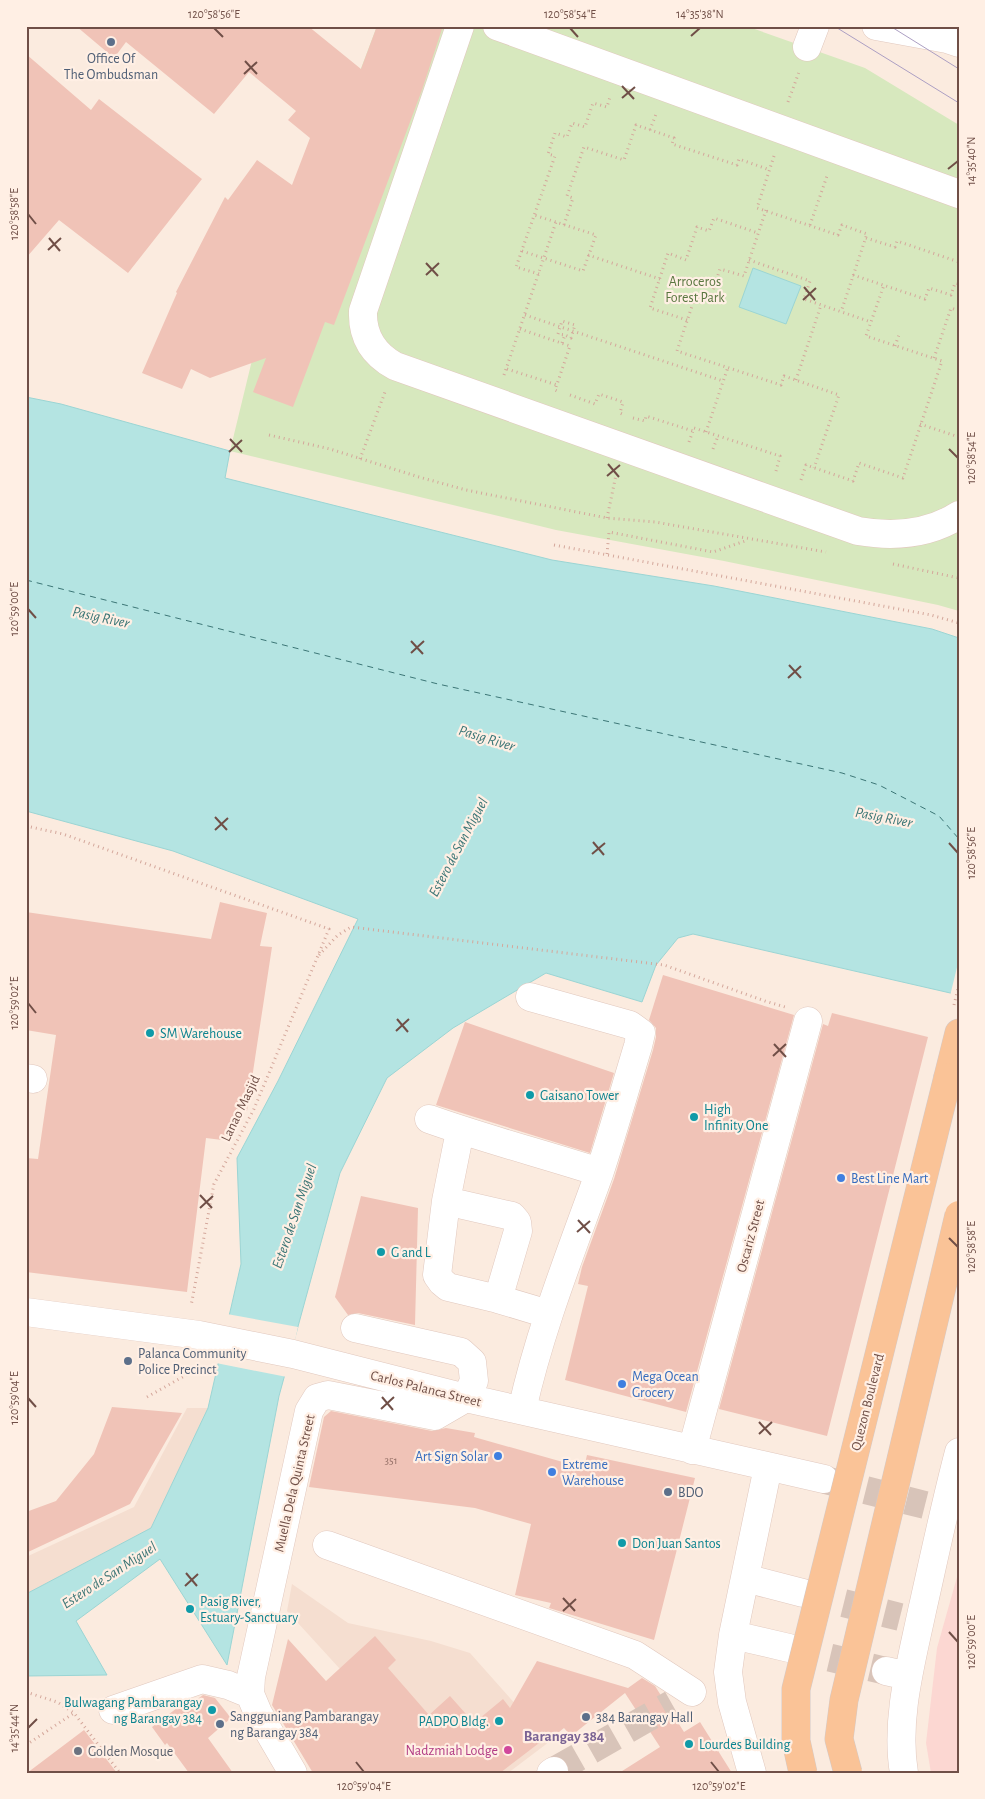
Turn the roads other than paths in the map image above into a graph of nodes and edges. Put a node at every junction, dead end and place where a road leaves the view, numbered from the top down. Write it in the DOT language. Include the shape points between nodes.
graph roads {
  1 [pos="460,26"];
  2 [pos="496,26"];
  3 [pos="876,26"];
  4 [pos="945,36"];
  5 [pos="959,194"];
  6 [pos="959,515"];
  7 [pos="530,997"];
  8 [pos="808,1021"];
  9 [pos="959,1032"];
  10 [pos="429,1119"];
  11 [pos="460,1131"];
  12 [pos="600,1172"];
  13 [pos="446,1201"];
  14 [pos="959,1215"];
  15 [pos="498,1298"];
  16 [pos="26,1312"];
  17 [pos="548,1314"];
  18 [pos="355,1328"];
  19 [pos="466,1398"];
  20 [pos="522,1410"];
  21 [pos="692,1450"];
  22 [pos="959,1452"];
  23 [pos="768,1467"];
  24 [pos="824,1479"];
  25 [pos="943,1509"];
  26 [pos="327,1546"];
  27 [pos="745,1578"];
  28 [pos="803,1593"];
  29 [pos="733,1635"];
  30 [pos="789,1648"];
  31 [pos="728,1672"];
  32 [pos="250,1694"];
  33 [pos="113,1710"];
  34 [pos="293,1773"];
  35 [pos="752,1773"];
  36 [pos="803,1773"];
  37 [pos="848,1773"];
  38 [pos="904,1773"];
  1 -- 6 [label="street" via="363,311 370,344 381,357 395,366 858,531 896,535 915,533 934,528"];
  2 -- 5 [label="street"];
  3 -- 4 [label="street"];
  7 -- 12 [label="street" via="630,1025 641,1033"];
  8 -- 21 [label="street, Oscariz Street"];
  9 -- 36 [label="main road, Quezon Boulevard, bridge" via="796,1689 796,1741"];
  10 -- 11 [label="street"];
  11 -- 12 [label="street"];
  11 -- 13 [label="street"];
  12 -- 17 [label="street"];
  13 -- 15 [label="street" via="437,1275 448,1287"];
  13 -- 15 [label="street" via="512,1216 517,1222 518,1230"];
  14 -- 37 [label="main road, bridge" via="844,1700 839,1739"];
  15 -- 17 [label="street"];
  16 -- 19 [label="street, Carlos Palanca Street" via="199,1335 293,1354"];
  17 -- 20 [label="street"];
  18 -- 19 [label="street" via="461,1352 472,1362 474,1381"];
  19 -- 20 [label="street, Carlos Palanca Street"];
  19 -- 32 [label="street, Muella Dela Quinta Street" via="435,1416 328,1395 317,1398 309,1411 251,1676"];
  20 -- 21 [label="street, Carlos Palanca Street"];
  21 -- 23 [label="street, Carlos Palanca Street"];
  22 -- 25 [label="street"];
  23 -- 24 [label="street, Carlos Palanca Street"];
  23 -- 27 [label="street"];
  25 -- 38 [label="street" via="897,1674"];
  26 -- 31 [label="street" via="635,1655 682,1698"];
  27 -- 28 [label="street"];
  27 -- 29 [label="street"];
  29 -- 30 [label="street"];
  29 -- 31 [label="street"];
  31 -- 35 [label="street" via="732,1702"];
  32 -- 33 [label="street" via="202,1679"];
  32 -- 34 [label="street"];
}
